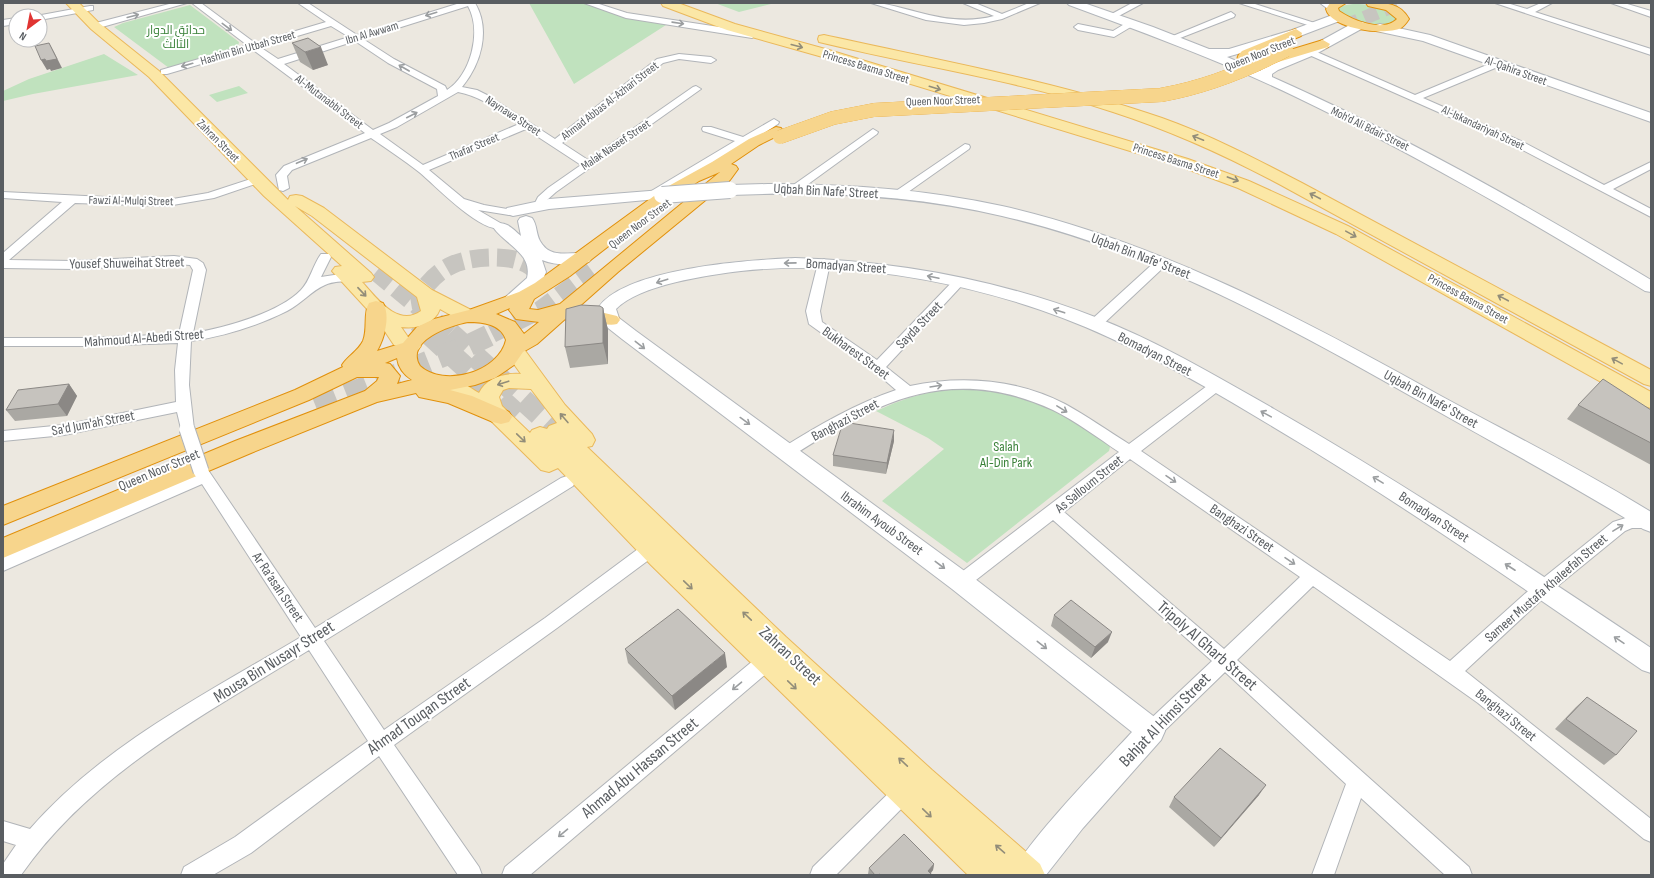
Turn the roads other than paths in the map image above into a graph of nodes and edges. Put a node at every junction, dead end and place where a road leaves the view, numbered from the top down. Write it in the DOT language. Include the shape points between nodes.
graph roads {
  1 [pos="183,3"];
  2 [pos="196,3"];
  3 [pos="302,3"];
  4 [pos="470,3"];
  5 [pos="588,3"];
  6 [pos="698,3"];
  7 [pos="875,3"];
  8 [pos="967,3"];
  9 [pos="1036,3"];
  10 [pos="1073,3"];
  11 [pos="1139,3"];
  12 [pos="1243,3"];
  13 [pos="1372,3"];
  14 [pos="1407,3"];
  15 [pos="1499,3"];
  16 [pos="1548,3"];
  17 [pos="1615,3"];
  18 [pos="669,4"];
  19 [pos="81,6"];
  20 [pos="1527,12"];
  21 [pos="1336,14"];
  22 [pos="1651,14"];
  23 [pos="48,15"];
  24 [pos="1231,15"];
  25 [pos="1401,15"];
  26 [pos="1001,16"];
  27 [pos="1112,16"];
  28 [pos="639,17"];
  29 [pos="332,23"];
  30 [pos="1131,23"];
  31 [pos="101,24"];
  32 [pos="1317,25"];
  33 [pos="1360,25"];
  34 [pos="1078,27"];
  35 [pos="1380,28"];
  36 [pos="1296,33"];
  37 [pos="1420,34"];
  38 [pos="355,38"];
  39 [pos="770,38"];
  40 [pos="1172,38"];
  41 [pos="1323,44"];
  42 [pos="1280,46"];
  43 [pos="253,47"];
  44 [pos="1310,50"];
  45 [pos="1651,52"];
  46 [pos="1208,53"];
  47 [pos="711,60"];
  48 [pos="276,63"];
  49 [pos="1260,63"];
  50 [pos="1497,64"];
  51 [pos="164,72"];
  52 [pos="1003,78"];
  53 [pos="1266,79"];
  54 [pos="456,89"];
  55 [pos="696,89"];
  56 [pos="443,98"];
  57 [pos="1416,98"];
  58 [pos="987,103"];
  59 [pos="1113,107"];
  60 [pos="1651,112"];
  61 [pos="1034,117"];
  62 [pos="1651,118"];
  63 [pos="393,125"];
  64 [pos="526,125"];
  65 [pos="362,126"];
  66 [pos="708,129"];
  67 [pos="776,130"];
  68 [pos="873,132"];
  69 [pos="372,133"];
  70 [pos="742,140"];
  71 [pos="383,141"];
  72 [pos="351,142"];
  73 [pos="556,143"];
  74 [pos="965,147"];
  75 [pos="587,164"];
  76 [pos="1651,165"];
  77 [pos="723,168"];
  78 [pos="422,169"];
  79 [pos="257,180"];
  80 [pos="796,188"];
  81 [pos="1605,190"];
  82 [pos="276,191"];
  83 [pos="3,195"];
  84 [pos="656,195"];
  85 [pos="897,195"];
  86 [pos="70,200"];
  87 [pos="296,200"];
  88 [pos="461,200"];
  89 [pos="575,203"];
  90 [pos="540,205"];
  91 [pos="1651,214"];
  92 [pos="519,216"];
  93 [pos="500,227"];
  94 [pos="325,256"];
  95 [pos="3,259"];
  96 [pos="824,263"];
  97 [pos="1161,263"];
  98 [pos="3,264"];
  99 [pos="586,266"];
  100 [pos="347,277"];
  101 [pos="959,282"];
  102 [pos="1651,287"];
  103 [pos="309,289"];
  104 [pos="425,294"];
  105 [pos="526,296"];
  106 [pos="509,302"];
  107 [pos="566,308"];
  108 [pos="380,312"];
  109 [pos="471,316"];
  110 [pos="610,320"];
  111 [pos="1096,324"];
  112 [pos="534,336"];
  113 [pos="186,338"];
  114 [pos="3,342"];
  115 [pos="410,347"];
  116 [pos="514,349"];
  117 [pos="878,367"];
  118 [pos="342,376"];
  119 [pos="1651,379"];
  120 [pos="440,382"];
  121 [pos="538,384"];
  122 [pos="1216,386"];
  123 [pos="907,391"];
  124 [pos="372,396"];
  125 [pos="1651,401"];
  126 [pos="349,405"];
  127 [pos="182,406"];
  128 [pos="497,414"];
  129 [pos="3,436"];
  130 [pos="1129,451"];
  131 [pos="787,452"];
  132 [pos="202,474"];
  133 [pos="567,482"];
  134 [pos="1584,484"];
  135 [pos="1054,512"];
  136 [pos="3,516"];
  137 [pos="1651,517"];
  138 [pos="3,525"];
  139 [pos="3,537"];
  140 [pos="3,548"];
  141 [pos="652,556"];
  142 [pos="690,561"];
  143 [pos="3,564"];
  144 [pos="1312,576"];
  145 [pos="962,582"];
  146 [pos="1543,588"];
  147 [pos="312,638"];
  148 [pos="766,660"];
  149 [pos="1224,660"];
  150 [pos="1651,662"];
  151 [pos="1451,672"];
  152 [pos="1151,731"];
  153 [pos="381,743"];
  154 [pos="1357,781"];
  155 [pos="904,792"];
  156 [pos="3,831"];
  157 [pos="1651,832"];
  158 [pos="33,840"];
  159 [pos="1028,874"];
  160 [pos="8,875"];
  161 [pos="192,875"];
  162 [pos="471,875"];
  163 [pos="513,875"];
  164 [pos="821,875"];
  165 [pos="991,875"];
  166 [pos="1323,875"];
  167 [pos="1461,875"];
  31 -- 1 [label="street, one-way"];
  2 -- 43 [label="street, Al-Mutanabbi Street, one-way"];
  3 -- 29 [label="street"];
  4 -- 38 [label="street, Ibn Al Awwam, one-way"];
  4 -- 54 [label="street" via="476,12 478,45 469,73"];
  5 -- 28 [label="street" via="620,14"];
  6 -- 52 [label="main road, Princess Basma Street" via="774,28"];
  7 -- 26 [label="street" via="953,22 977,23"];
  8 -- 26 [label="street"];
  9 -- 26 [label="street"];
  10 -- 27 [label="street, Moh'd Ali Bdair Street"];
  11 -- 27 [label="street"];
  12 -- 32 [label="street"];
  13 -- 25 [label="highway" via="1386,6"];
  14 -- 25 [label="highway" via="1401,8"];
  15 -- 20 [label="street"];
  16 -- 20 [label="street"];
  17 -- 22 [label="street"];
  18 -- 28 [label="street" via="667,12 663,14"];
  18 -- 39 [label="main road, Princess Basma Street" via="716,22"];
  19 -- 23 [label="street"];
  19 -- 31 [label="main road, Zahran Street"];
  20 -- 45 [label="street"];
  21 -- 32 [label="street, Queen Noor Street"];
  21 -- 33 [label="highway"];
  21 -- 42 [label="highway, Queen Noor Street"];
  24 -- 40 [label="street"];
  25 -- 35 [label="highway" via="1402,23"];
  25 -- 37 [label="street, Al-Qahira Street"];
  27 -- 30 [label="street, Moh'd Ali Bdair Street"];
  28 -- 39 [label="street, one-way"];
  29 -- 38 [label="street"];
  29 -- 43 [label="street, Hashim Bin Utbah Street"];
  30 -- 34 [label="street" via="1114,34"];
  30 -- 40 [label="street, Moh'd Ali Bdair Street"];
  31 -- 51 [label="main road, Zahran Street"];
  31 -- 79 [label="main road, Zahran Street" via="154,74"];
  32 -- 36 [label="street, Queen Noor Street"];
  33 -- 35 [label="highway"];
  33 -- 41 [label="street"];
  35 -- 37 [label="street, Al-Qahira Street"];
  36 -- 42 [label="highway"];
  36 -- 46 [label="street, Queen Noor Street" via="1230,53"];
  37 -- 50 [label="street, Al-Qahira Street"];
  37 -- 60 [label="street, Al-Qahira Street"];
  38 -- 48 [label="street, Ibn Al Awwam"];
  56 -- 38 [label="street, one-way" via="442,88"];
  39 -- 58 [label="main road, Princess Basma Street, one-way"];
  40 -- 46 [label="street, Moh'd Ali Bdair Street"];
  41 -- 44 [label="highway"];
  42 -- 49 [label="highway, Queen Noor Street, bridge"];
  42 -- 67 [label="highway, Queen Noor Street" via="1193,82 1160,90 866,106 824,114"];
  43 -- 48 [label="street, Al-Mutanabbi Street"];
  43 -- 51 [label="street, Hashim Bin Utbah Street, one-way"];
  44 -- 49 [label="highway, bridge"];
  44 -- 53 [label="street, Queen Noor Street" via="1267,70"];
  44 -- 57 [label="street, Al-Iskandariyah Street"];
  46 -- 53 [label="street, Moh'd Ali Bdair Street"];
  47 -- 73 [label="street, Ahmad Abbas Al-Azhari Street" via="678,56 660,61"];
  48 -- 65 [label="street, Al-Mutanabbi Street"];
  49 -- 67 [label="highway, Queen Noor Street, bridge" via="1216,82 1174,93 1130,98 874,110"];
  50 -- 57 [label="street"];
  50 -- 62 [label="street, Al-Qahira Street"];
  51 -- 82 [label="main road, Zahran Street"];
  52 -- 58 [label="main road" via="977,81 968,87 968,91"];
  52 -- 59 [label="main road, Princess Basma Street"];
  53 -- 102 [label="street, Moh'd Ali Bdair Street" via="1368,126 1419,153 1566,235"];
  54 -- 56 [label="street"];
  54 -- 64 [label="street, Naynawa Street" via="479,94"];
  55 -- 75 [label="street, Malak Naseef Street"];
  63 -- 56 [label="street, one-way"];
  57 -- 81 [label="street, Al-Iskandariyah Street" via="1519,144"];
  58 -- 61 [label="main road, Princess Basma Street"];
  59 -- 61 [label="main road" via="1143,123 1145,127 1140,134 1119,135"];
  119 -- 59 [label="main road, Princess Basma Street, one-way" via="1249,162 1204,140"];
  61 -- 125 [label="main road, Princess Basma Street, one-way" via="1197,167 1293,205 1349,233"];
  63 -- 65 [label="street"];
  63 -- 69 [label="street"];
  63 -- 71 [label="street" via="385,133"];
  64 -- 73 [label="street, Naynawa Street"];
  64 -- 78 [label="street, Thafar Street"];
  65 -- 69 [label="street, Al-Mutanabbi Street"];
  66 -- 70 [label="street"];
  67 -- 70 [label="street"];
  67 -- 77 [label="highway, Queen Noor Street"];
  68 -- 80 [label="street"];
  69 -- 71 [label="street, Al-Mutanabbi Street"];
  69 -- 72 [label="street"];
  70 -- 84 [label="street"];
  71 -- 72 [label="street"];
  71 -- 78 [label="street, Al-Mutanabbi Street"];
  82 -- 72 [label="street, one-way" via="285,170"];
  73 -- 75 [label="street, Naynawa Street"];
  74 -- 85 [label="street"];
  75 -- 90 [label="street, Malak Naseef Street" via="552,190 542,199"];
  76 -- 81 [label="street"];
  77 -- 99 [label="highway" via="672,192"];
  77 -- 107 [label="highway" via="724,177"];
  78 -- 88 [label="street, Al-Mutanabbi Street"];
  79 -- 82 [label="main road, Zahran Street"];
  79 -- 86 [label="street, Fawzi Al-Mulqi Street" via="210,196 177,202"];
  80 -- 84 [label="street, Uqbah Bin Nafe' Street, bridge"];
  80 -- 85 [label="street, Uqbah Bin Nafe' Street"];
  81 -- 91 [label="street, Al-Iskandariyah Street"];
  82 -- 87 [label="main road, Zahran Street"];
  82 -- 87 [label="main road, Zahran Street" via="371,274"];
  82 -- 94 [label="main road" via="275,206"];
  83 -- 86 [label="street, Fawzi Al-Mulqi Street"];
  84 -- 89 [label="street, Uqbah Bin Nafe' Street"];
  85 -- 97 [label="street, Uqbah Bin Nafe' Street" via="971,205 1039,220"];
  86 -- 95 [label="street"];
  87 -- 104 [label="main road" via="318,212"];
  88 -- 92 [label="street" via="482,208"];
  88 -- 93 [label="street" via="481,218"];
  89 -- 90 [label="street, Uqbah Bin Nafe' Street"];
  89 -- 92 [label="street, Uqbah Bin Nafe' Street"];
  90 -- 92 [label="street, Uqbah Bin Nafe' Street"];
  92 -- 93 [label="street" via="515,228"];
  92 -- 99 [label="street" via="530,238 546,257"];
  93 -- 106 [label="street" via="532,257 537,266 537,275 532,284"];
  94 -- 100 [label="main road"];
  94 -- 103 [label="street, Mahmoud Al-Abedi Street"];
  101 -- 96 [label="street, Bomadyan Street, one-way" via="889,268"];
  96 -- 110 [label="street, Bomadyan Street, one-way" via="749,265 684,275 615,299 608,306"];
  96 -- 117 [label="street, Bukharest Street" via="813,311 816,324"];
  97 -- 111 [label="street"];
  97 -- 134 [label="street, Uqbah Bin Nafe' Street" via="1231,293 1312,333"];
  98 -- 113 [label="street, Yousef Shuweihat Street" via="74,265 174,260 193,262 200,269"];
  99 -- 105 [label="highway"];
  100 -- 103 [label="street" via="329,278"];
  100 -- 108 [label="main road, one-way"];
  111 -- 101 [label="street, Bomadyan Street, one-way" via="1019,298"];
  101 -- 117 [label="street, Sayda Street"];
  103 -- 113 [label="street, Mahmoud Al-Abedi Street" via="286,306 259,318 214,333"];
  104 -- 108 [label="main road" via="431,310 423,318 408,322"];
  104 -- 109 [label="main road"];
  105 -- 106 [label="highway"];
  105 -- 107 [label="highway" via="519,310 523,315 539,316"];
  106 -- 109 [label="highway"];
  107 -- 112 [label="highway"];
  108 -- 115 [label="main road" via="398,337"];
  108 -- 118 [label="highway" via="372,344"];
  109 -- 115 [label="highway" via="450,319 434,326 420,335"];
  109 -- 116 [label="highway" via="503,321 516,337"];
  110 -- 112 [label="highway" via="582,318"];
  110 -- 131 [label="street, Ibrahim Ayoub Street, one-way" via="648,351"];
  111 -- 122 [label="street, Bomadyan Street"];
  112 -- 116 [label="highway"];
  113 -- 114 [label="street, Mahmoud Al-Abedi Street"];
  113 -- 127 [label="street, Ar Ra’asah Street"];
  115 -- 118 [label="highway" via="385,355"];
  115 -- 120 [label="highway" via="407,357 414,373"];
  116 -- 120 [label="highway" via="507,360 495,370 480,377 463,382"];
  116 -- 121 [label="main road"];
  117 -- 123 [label="street, Bukharest Street"];
  118 -- 124 [label="highway" via="376,369 388,372 390,380"];
  118 -- 136 [label="highway"];
  120 -- 124 [label="highway"];
  120 -- 128 [label="main road"];
  121 -- 128 [label="main road, one-way" via="518,380 496,386 488,397"];
  142 -- 121 [label="main road, one-way" via="686,542 574,429"];
  122 -- 130 [label="street, As Salloum Street"];
  146 -- 122 [label="street, Bomadyan Street, one-way" via="1390,488"];
  123 -- 130 [label="street, Banghazi Street, one-way" via="957,384 1008,388 1059,407"];
  123 -- 131 [label="street, Banghazi Street" via="851,413"];
  124 -- 126 [label="highway"];
  126 -- 128 [label="highway" via="380,397 424,392 445,394"];
  126 -- 140 [label="highway"];
  127 -- 129 [label="street, Sa'd Jum'ah Street" via="64,430"];
  127 -- 132 [label="street, Ar Ra’asah Street, bridge"];
  128 -- 133 [label="main road, one-way"];
  130 -- 135 [label="street, As Salloum Street"];
  130 -- 144 [label="street, Banghazi Street, one-way"];
  131 -- 145 [label="street, Ibrahim Ayoub Street, one-way"];
  132 -- 143 [label="street"];
  132 -- 147 [label="street, Ar Ra’asah Street"];
  133 -- 141 [label="main road" via="635,548"];
  133 -- 147 [label="street, Mousa Bin Nusayr Street"];
  134 -- 137 [label="street, Uqbah Bin Nafe' Street" via="1627,508"];
  134 -- 137 [label="street" via="1629,498"];
  135 -- 145 [label="street, As Salloum Street"];
  135 -- 149 [label="street, Tripoly Al Gharb Street"];
  146 -- 137 [label="street, Sameer Mustafa Khaleefah Street, one-way" via="1619,526"];
  138 -- 139 [label="highway, Queen Noor Street" via="314,403"];
  141 -- 142 [label="main road, Zahran Street" via="548,433"];
  141 -- 148 [label="main road, Zahran Street, one-way"];
  141 -- 153 [label="street, Ahmad Touqan Street" via="545,627"];
  159 -- 142 [label="main road, Zahran Street, one-way" via="921,780"];
  144 -- 149 [label="street, Bahjat Al Himsi Street"];
  144 -- 151 [label="street, Banghazi Street"];
  145 -- 152 [label="street, Ibrahim Ayoub Street, one-way"];
  150 -- 146 [label="street, Bomadyan Street, one-way"];
  146 -- 151 [label="street, Sameer Mustafa Khaleefah Street"];
  147 -- 153 [label="street, Ar Ra’asah Street"];
  147 -- 158 [label="street, Mousa Bin Nusayr Street" via="128,755 73,799"];
  148 -- 155 [label="main road, Zahran Street, one-way"];
  148 -- 163 [label="street, Ahmad Abu Hassan Street, one-way"];
  149 -- 152 [label="street, Bahjat Al Himsi Street"];
  149 -- 154 [label="street, Tripoly Al Gharb Street"];
  151 -- 157 [label="street, Banghazi Street"];
  152 -- 159 [label="street, Bahjat Al Himsi Street" via="1073,818"];
  153 -- 161 [label="street, Ahmad Touqan Street" via="243,845"];
  153 -- 162 [label="street, Ar Ra’asah Street"];
  154 -- 166 [label="street"];
  154 -- 167 [label="street, Tripoly Al Gharb Street"];
  155 -- 164 [label="street"];
  155 -- 165 [label="main road, Zahran Street, one-way"];
  156 -- 158 [label="street"];
  158 -- 160 [label="street, Mousa Bin Nusayr Street"];
}
